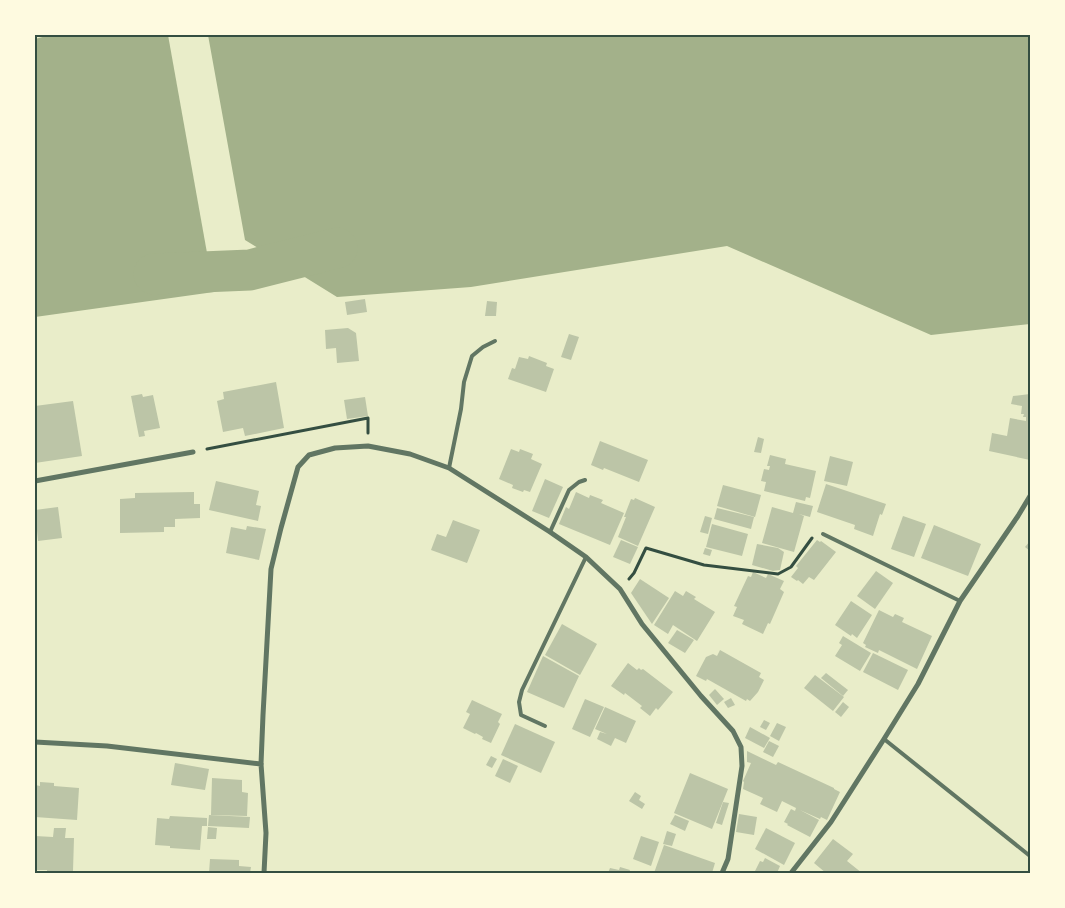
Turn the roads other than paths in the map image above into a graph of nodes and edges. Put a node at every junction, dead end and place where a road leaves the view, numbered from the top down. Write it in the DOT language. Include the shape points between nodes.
graph roads {
  1 [pos="495,341"];
  2 [pos="193,452"];
  3 [pos="450,468"];
  4 [pos="585,480"];
  5 [pos="35,481"];
  6 [pos="1030,496"];
  7 [pos="550,532"];
  8 [pos="823,534"];
  9 [pos="586,558"];
  10 [pos="960,601"];
  11 [pos="545,726"];
  12 [pos="884,739"];
  13 [pos="35,742"];
  14 [pos="261,764"];
  15 [pos="1030,856"];
  16 [pos="264,873"];
  17 [pos="722,873"];
  18 [pos="791,873"];
  1 -- 3 [label="lane" via="472,356 464,382"];
  2 -- 5 [label="street"];
  3 -- 7 [label="street"];
  3 -- 14 [label="street" via="410,454 368,446 335,448 310,455 298,467 271,568"];
  4 -- 7 [label="lane" via="569,490"];
  6 -- 10 [label="street"];
  7 -- 9 [label="street"];
  8 -- 10 [label="lane"];
  9 -- 11 [label="lane" via="519,702 521,715"];
  9 -- 17 [label="street" via="620,589 642,624 733,730 741,747 742,766 728,859"];
  10 -- 12 [label="street" via="918,684"];
  12 -- 15 [label="lane"];
  12 -- 18 [label="street" via="831,822"];
  13 -- 14 [label="street" via="106,746"];
  14 -- 16 [label="street" via="266,833"];
}
